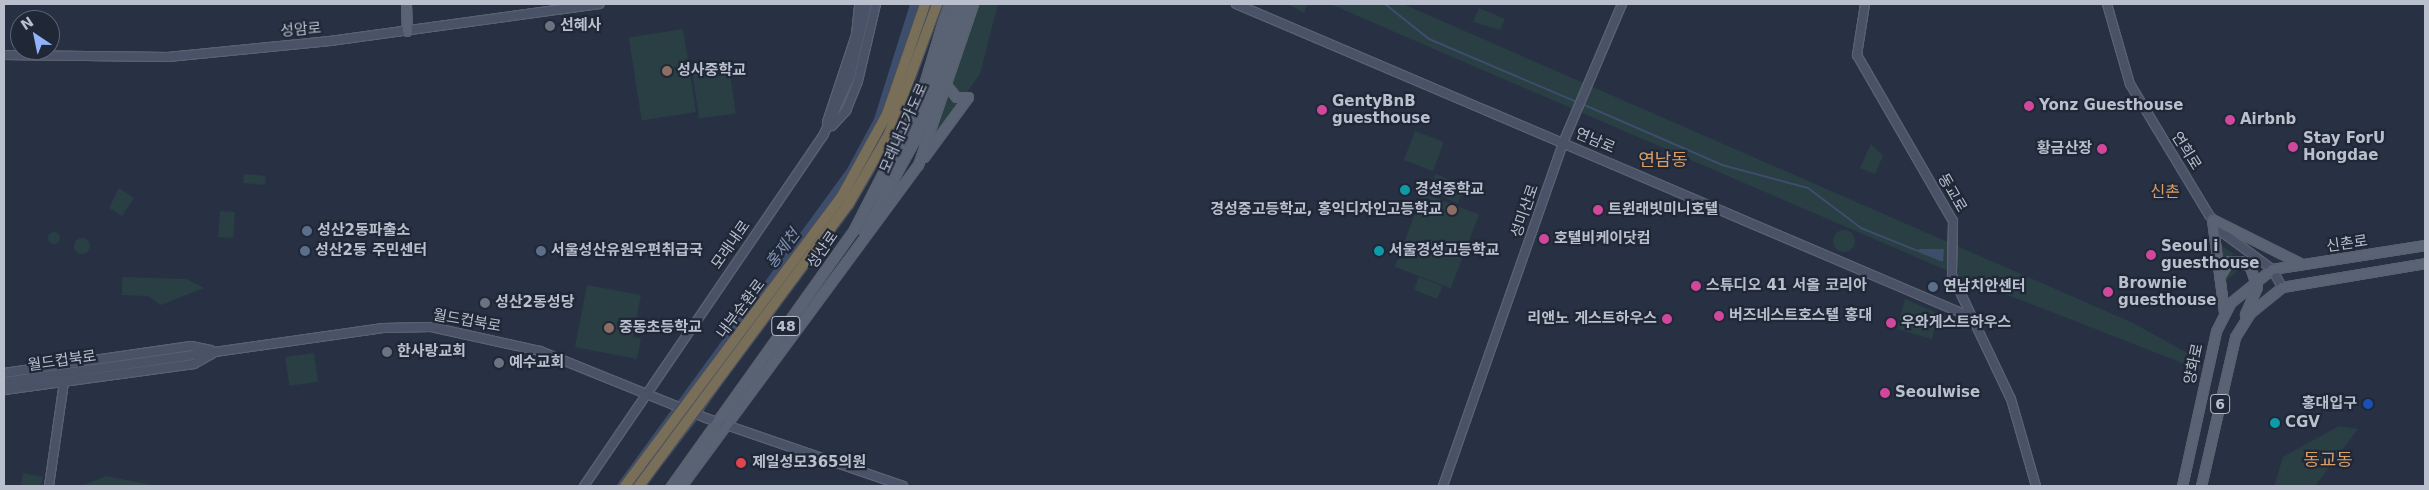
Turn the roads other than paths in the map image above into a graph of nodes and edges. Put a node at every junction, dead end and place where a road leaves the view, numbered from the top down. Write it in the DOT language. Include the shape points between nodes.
graph roads {
  1 [pos="406,4"];
  2 [pos="599,4"];
  3 [pos="860,4"];
  4 [pos="868,4"];
  5 [pos="876,4"];
  6 [pos="925,4"];
  7 [pos="937,4"];
  8 [pos="948,4"];
  9 [pos="958,4"];
  10 [pos="966,4"];
  11 [pos="973,4"];
  12 [pos="1236,4"];
  13 [pos="1622,4"];
  14 [pos="1866,4"];
  15 [pos="2107,4"];
  16 [pos="407,31"];
  17 [pos="4,55"];
  18 [pos="948,87"];
  19 [pos="822,136"];
  20 [pos="1563,143"];
  21 [pos="918,165"];
  22 [pos="900,166"];
  23 [pos="2212,219"];
  24 [pos="854,229"];
  25 [pos="2425,245"];
  26 [pos="848,255"];
  27 [pos="2300,263"];
  28 [pos="2425,263"];
  29 [pos="2272,269"];
  30 [pos="2219,277"];
  31 [pos="2257,281"];
  32 [pos="2282,287"];
  33 [pos="2224,312"];
  34 [pos="1971,317"];
  35 [pos="2241,322"];
  36 [pos="218,351"];
  37 [pos="4,373"];
  38 [pos="4,382"];
  39 [pos="64,382"];
  40 [pos="4,390"];
  41 [pos="650,392"];
  42 [pos="717,422"];
  43 [pos="728,425"];
  44 [pos="49,486"];
  45 [pos="584,486"];
  46 [pos="625,486"];
  47 [pos="639,486"];
  48 [pos="671,486"];
  49 [pos="681,486"];
  50 [pos="903,486"];
  51 [pos="1444,486"];
  52 [pos="2036,486"];
  53 [pos="2182,486"];
  54 [pos="2201,486"];
  1 -- 16 [label="main road"];
  2 -- 16 [label="main road, 성암로"];
  3 -- 19 [label="main road" via="856,35"];
  4 -- 19 [label="main road, 모래내로" via="850,78"];
  5 -- 19 [label="main road" via="858,80 846,111"];
  6 -- 46 [label="highway, 내부순환로, bridge" via="887,114 842,196"];
  7 -- 47 [label="highway, 내부순환로, bridge" via="905,97 853,197"];
  8 -- 24 [label="main road, 성산로" via="918,104"];
  9 -- 22 [label="main road, 모래내고가도로 / 48" via="936,75"];
  10 -- 22 [label="main road, 모래내고가도로 / 48" via="925,121"];
  11 -- 18 [label="main road, 성산로"];
  12 -- 20 [label="main road, 연남로"];
  13 -- 20 [label="main road, 성미산로"];
  14 -- 34 [label="main road, 동교로" via="1857,55 1954,221 1952,275"];
  15 -- 23 [label="main road, 연희로" via="2130,84"];
  16 -- 17 [label="main road, 성암로" via="168,57"];
  18 -- 21 [label="main road, 성산로"];
  18 -- 21 [label="main road" via="956,97 968,97"];
  19 -- 41 [label="main road, 모래내로"];
  20 -- 34 [label="main road, 연남로"];
  20 -- 51 [label="main road, 성미산로"];
  21 -- 26 [label="main road, 성산로" via="890,208"];
  22 -- 24 [label="main road, 모래내고가도로 / 48"];
  22 -- 26 [label="main road, 모래내고가도로"];
  23 -- 27 [label="main road"];
  23 -- 29 [label="main road, 연희로"];
  23 -- 30 [label="main road"];
  24 -- 42 [label="main road, 성산로 / 48"];
  25 -- 27 [label="main road, 신촌로 / 6"];
  26 -- 43 [label="main road, 성산로"];
  27 -- 29 [label="main road, 신촌로 / 6"];
  28 -- 32 [label="main road, 신촌로"];
  29 -- 31 [label="main road, 양화로 / 6"];
  29 -- 32 [label="main road, 연희로"];
  30 -- 31 [label="main road" via="2224,264 2238,260 2250,267"];
  30 -- 33 [label="main road"];
  31 -- 33 [label="main road, 양화로 / 6"];
  31 -- 35 [label="main road"];
  32 -- 35 [label="main road"];
  33 -- 53 [label="main road, 양화로 / 6" via="2216,331"];
  34 -- 52 [label="main road, 동교로" via="2011,399"];
  35 -- 54 [label="main road, 6"];
  36 -- 37 [label="main road" via="191,346"];
  36 -- 38 [label="main road, 월드컵북로"];
  36 -- 39 [label="main road" via="194,364"];
  36 -- 41 [label="main road, 월드컵북로" via="383,328 431,327 518,344"];
  39 -- 40 [label="main road"];
  39 -- 44 [label="main road"];
  41 -- 42 [label="main road, 월드컵북로, bridge"];
  41 -- 45 [label="main road, 모래내로"];
  42 -- 43 [label="main road, 월드컵북로"];
  42 -- 48 [label="main road, 성산로 / 48"];
  43 -- 49 [label="main road, 성산로"];
  43 -- 50 [label="main road, 월드컵북로"];
}
